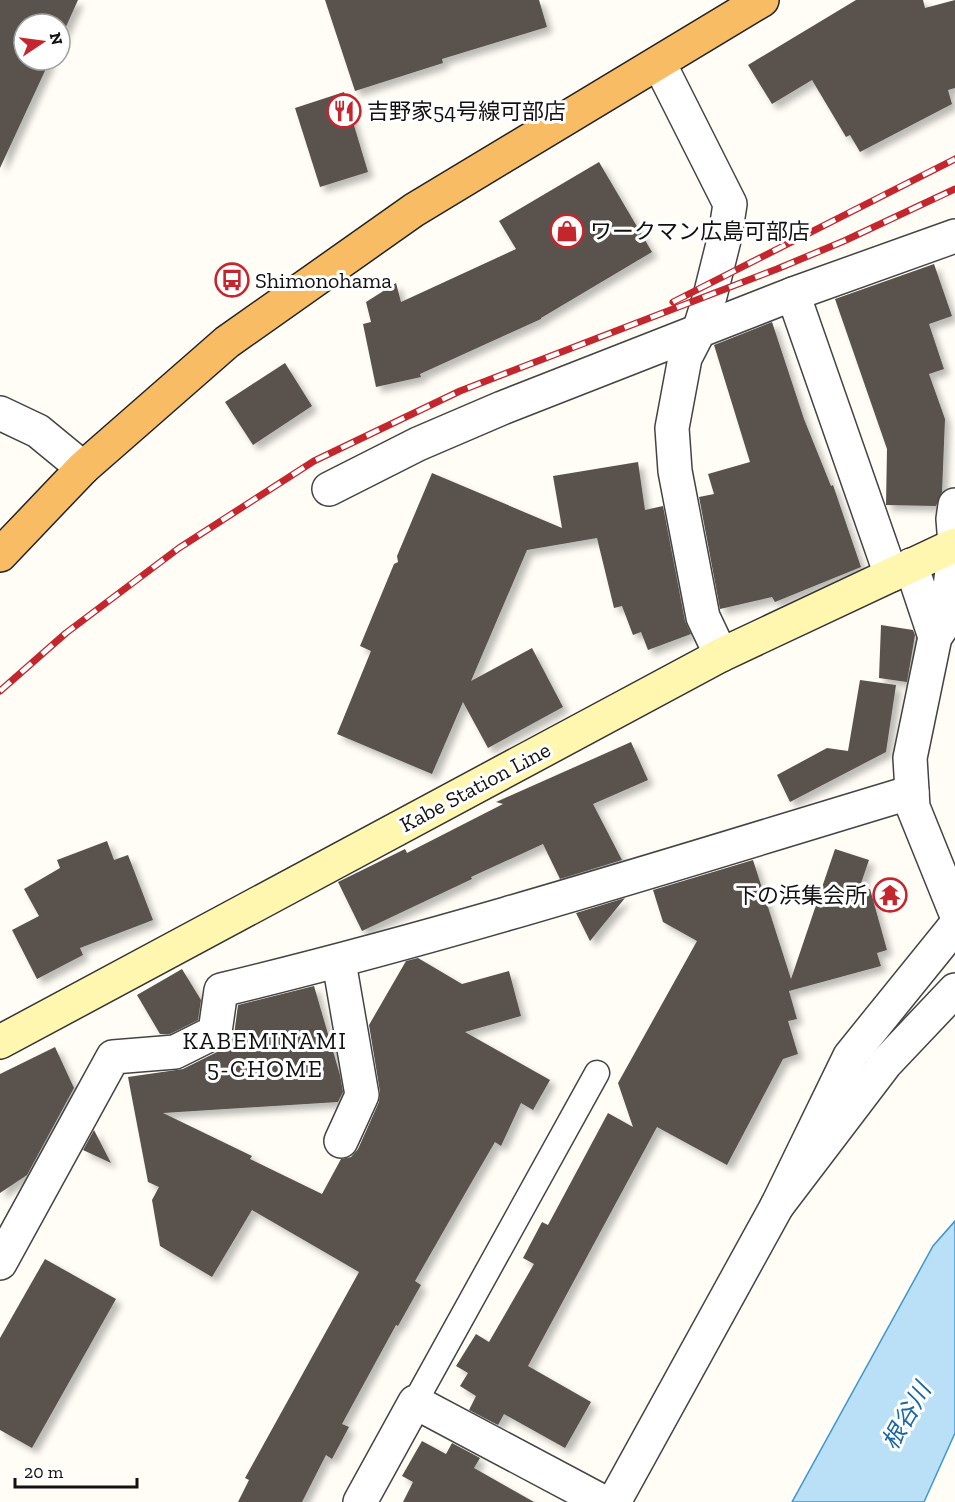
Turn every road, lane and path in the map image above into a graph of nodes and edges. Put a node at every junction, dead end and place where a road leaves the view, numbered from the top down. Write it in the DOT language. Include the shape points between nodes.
graph roads {
  1 [pos="762,0"];
  2 [pos="659,63"];
  3 [pos="955,236"];
  4 [pos="793,294"];
  5 [pos="699,331"];
  6 [pos="0,413"];
  7 [pos="83,468"];
  8 [pos="329,489"];
  9 [pos="955,505"];
  10 [pos="955,545"];
  11 [pos="0,555"];
  12 [pos="901,570"];
  13 [pos="935,637"];
  14 [pos="721,655"];
  15 [pos="912,792"];
  16 [pos="955,911"];
  17 [pos="955,926"];
  18 [pos="339,962"];
  19 [pos="955,990"];
  20 [pos="0,1042"];
  21 [pos="597,1073"];
  22 [pos="341,1142"];
  23 [pos="777,1206"];
  24 [pos="0,1263"];
  25 [pos="415,1402"];
  26 [pos="360,1502"];
  27 [pos="603,1502"];
  28 [pos="614,1502"];
  1 -- 2 [label="highway"];
  2 -- 5 [label="street" via="730,204"];
  2 -- 7 [label="highway" via="414,210 226,342"];
  3 -- 4 [label="street"];
  4 -- 5 [label="street"];
  4 -- 12 [label="street"];
  5 -- 8 [label="street" via="429,439"];
  5 -- 14 [label="street" via="685,358 672,439 704,617"];
  6 -- 7 [label="street" via="38,431"];
  7 -- 11 [label="highway"];
  9 -- 10 [label="street"];
  10 -- 12 [label="main road, Kabe Station Line"];
  10 -- 13 [label="street" via="946,621"];
  12 -- 13 [label="street"];
  12 -- 14 [label="main road, Kabe Station Line"];
  13 -- 15 [label="street" via="910,758"];
  14 -- 20 [label="main road, Kabe Station Line"];
  15 -- 16 [label="street" via="913,807"];
  15 -- 18 [label="street"];
  17 -- 23 [label="street" via="850,1056"];
  18 -- 22 [label="street" via="362,1095"];
  18 -- 24 [label="street" via="221,990 215,1032 176,1052 113,1057"];
  19 -- 23 [label="street" via="885,1064"];
  21 -- 25 [label="lane"];
  23 -- 28 [label="street"];
  25 -- 26 [label="street"];
  25 -- 27 [label="street"];
}
